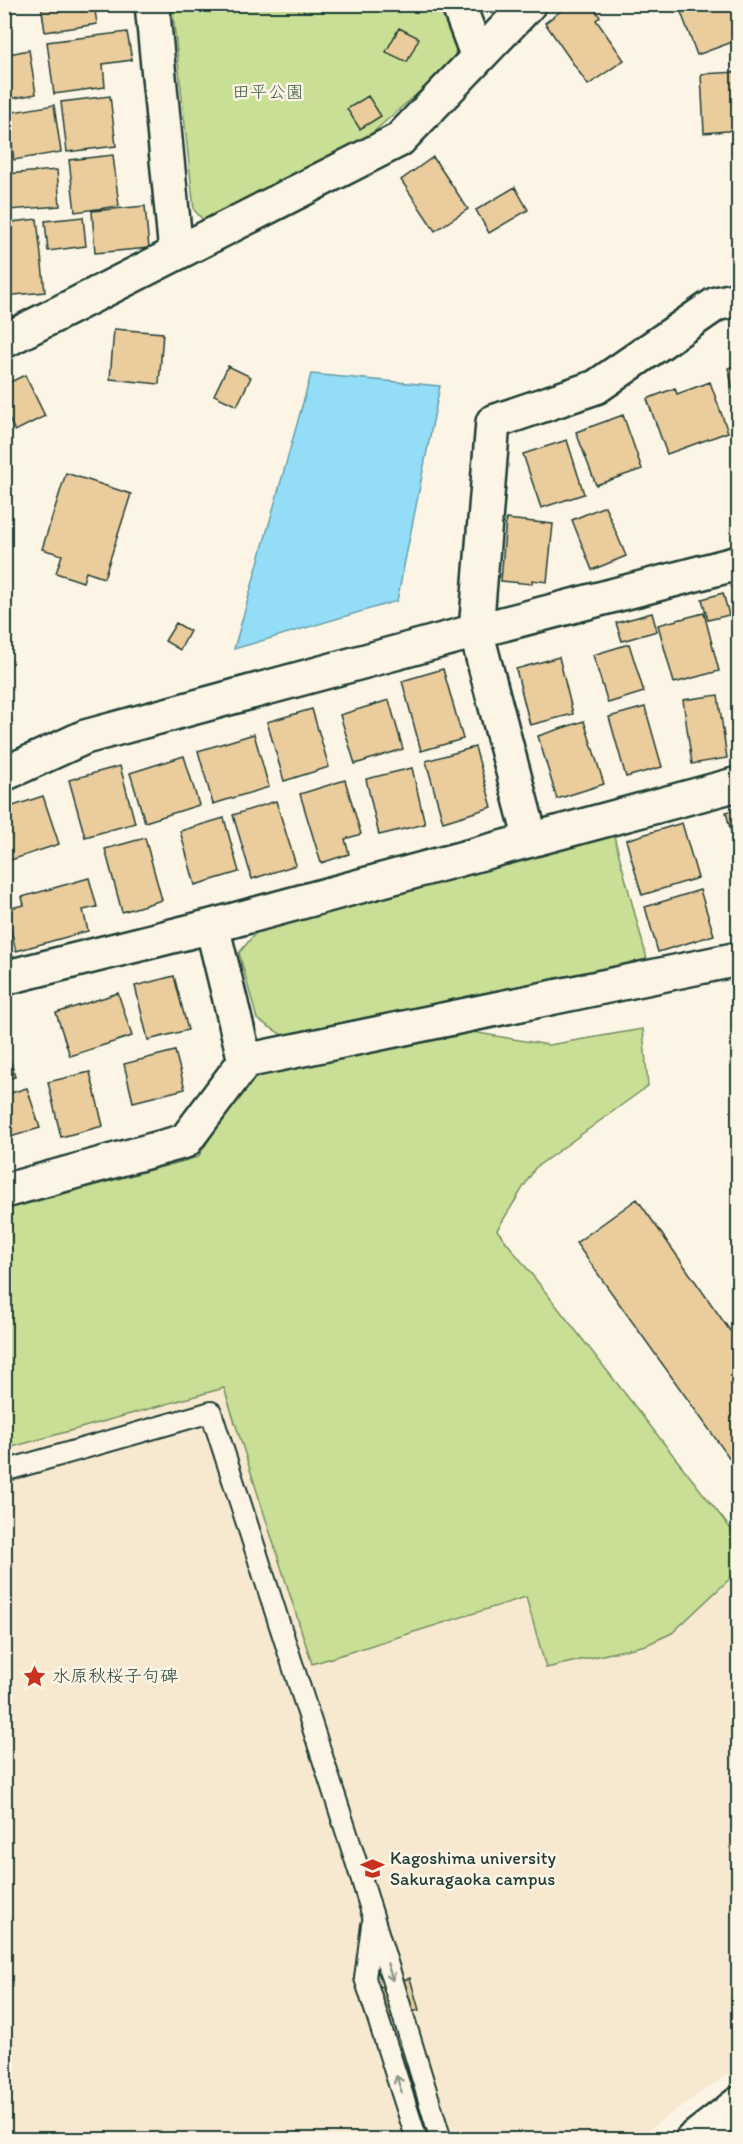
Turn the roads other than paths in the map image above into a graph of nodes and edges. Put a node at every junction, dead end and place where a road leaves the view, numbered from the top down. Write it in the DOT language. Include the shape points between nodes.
graph roads {
  1 [pos="152,4"];
  2 [pos="458,4"];
  3 [pos="529,4"];
  4 [pos="478,57"];
  5 [pos="177,253"];
  6 [pos="738,299"];
  7 [pos="4,341"];
  8 [pos="738,563"];
  9 [pos="476,631"];
  10 [pos="4,774"];
  11 [pos="738,784"];
  12 [pos="531,840"];
  13 [pos="212,926"];
  14 [pos="738,959"];
  15 [pos="4,978"];
  16 [pos="244,1061"];
  17 [pos="4,1191"];
  18 [pos="4,1471"];
  19 [pos="373,1916"];
  20 [pos="738,2104"];
  21 [pos="417,2139"];
  22 [pos="441,2139"];
  23 [pos="692,2139"];
  1 -- 5 [label="street"];
  2 -- 4 [label="street"];
  3 -- 4 [label="street"];
  4 -- 5 [label="street" via="399,140"];
  5 -- 7 [label="street"];
  6 -- 9 [label="street" via="716,304 596,387 493,422"];
  8 -- 9 [label="street"];
  9 -- 10 [label="street" via="85,737"];
  9 -- 12 [label="street"];
  11 -- 12 [label="street"];
  12 -- 13 [label="street"];
  13 -- 15 [label="street"];
  13 -- 16 [label="street"];
  14 -- 16 [label="street"];
  16 -- 17 [label="street" via="185,1141"];
  18 -- 19 [label="lane" via="211,1412"];
  21 -- 19 [label="lane, one-way" via="364,1978"];
  19 -- 22 [label="lane, one-way"];
  20 -- 23 [label="street"];
}
